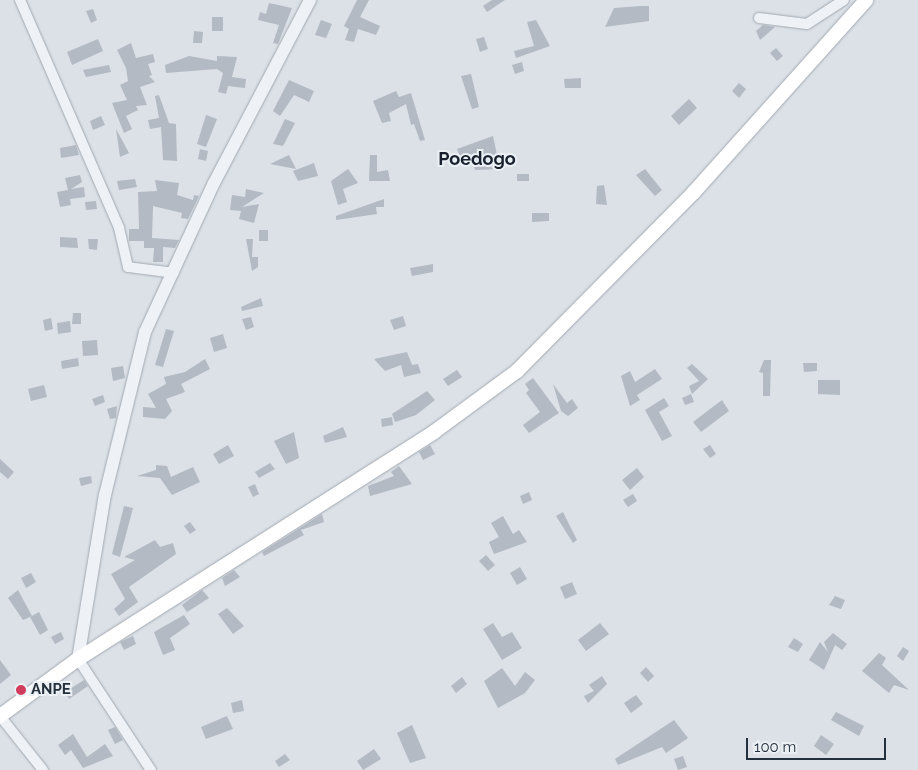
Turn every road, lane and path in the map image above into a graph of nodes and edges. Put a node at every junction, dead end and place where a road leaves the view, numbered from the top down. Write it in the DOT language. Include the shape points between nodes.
graph roads {
  1 [pos="20,0"];
  2 [pos="310,0"];
  3 [pos="844,0"];
  4 [pos="866,0"];
  5 [pos="758,18"];
  6 [pos="174,273"];
  7 [pos="78,659"];
  8 [pos="0,716"];
  9 [pos="43,770"];
  10 [pos="151,770"];
  1 -- 6 [label="street" via="119,228 128,267"];
  2 -- 6 [label="street" via="214,183"];
  3 -- 5 [label="street" via="807,24"];
  4 -- 7 [label="main road" via="694,192 517,371 434,432"];
  6 -- 7 [label="street" via="143,342 105,495"];
  7 -- 8 [label="main road"];
  7 -- 10 [label="street"];
  8 -- 9 [label="street"];
}
